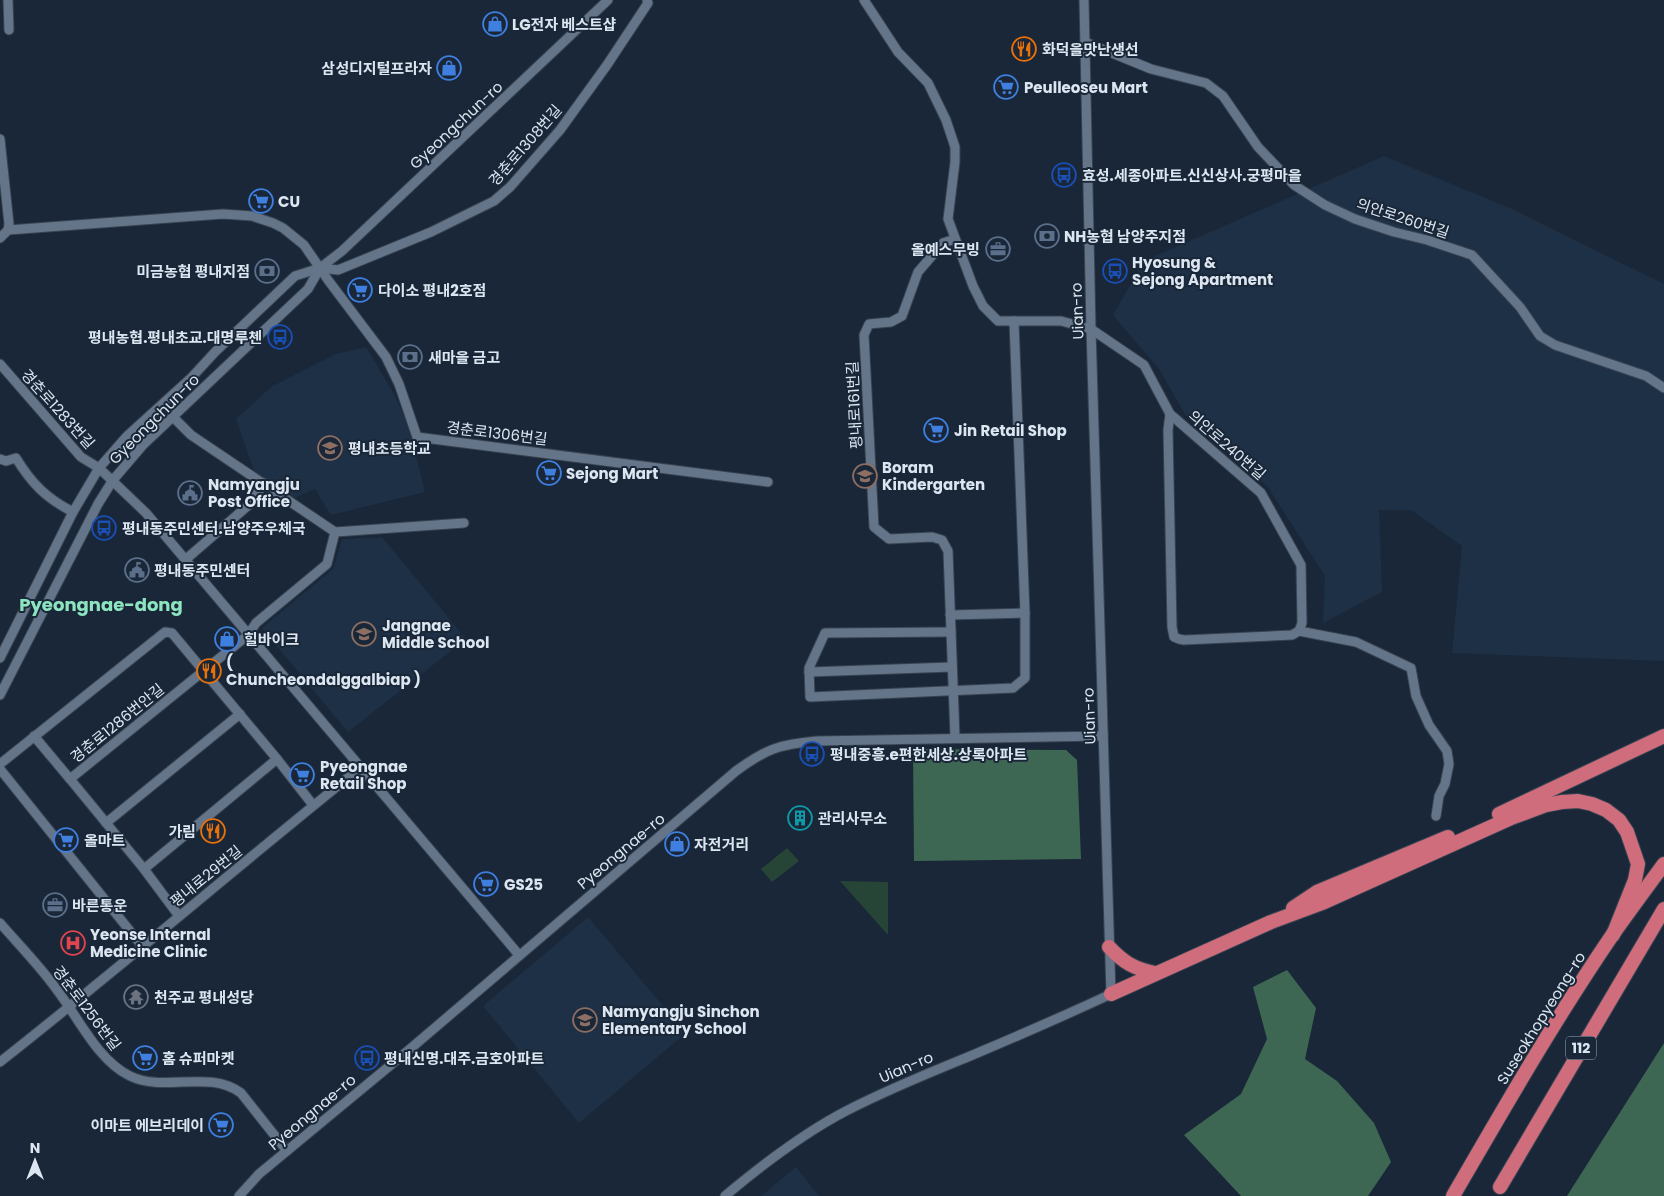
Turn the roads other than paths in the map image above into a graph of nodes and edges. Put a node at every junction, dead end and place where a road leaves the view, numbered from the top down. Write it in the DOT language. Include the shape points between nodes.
graph roads {
  1 [pos="8,0"];
  2 [pos="647,0"];
  3 [pos="864,0"];
  4 [pos="1084,0"];
  5 [pos="605,1"];
  6 [pos="10,30"];
  7 [pos="1085,42"];
  8 [pos="0,139"];
  9 [pos="8,230"];
  10 [pos="0,238"];
  11 [pos="955,239"];
  12 [pos="320,268"];
  13 [pos="1014,321"];
  14 [pos="1091,329"];
  15 [pos="0,364"];
  16 [pos="1664,388"];
  17 [pos="1170,414"];
  18 [pos="173,417"];
  19 [pos="0,459"];
  20 [pos="99,468"];
  21 [pos="113,480"];
  22 [pos="768,482"];
  23 [pos="264,483"];
  24 [pos="73,512"];
  25 [pos="464,523"];
  26 [pos="335,532"];
  27 [pos="185,560"];
  28 [pos="1025,613"];
  29 [pos="950,615"];
  30 [pos="1299,631"];
  31 [pos="951,632"];
  32 [pos="248,635"];
  33 [pos="0,658"];
  34 [pos="952,668"];
  35 [pos="204,671"];
  36 [pos="810,672"];
  37 [pos="953,692"];
  38 [pos="0,695"];
  39 [pos="240,714"];
  40 [pos="34,736"];
  41 [pos="1103,736"];
  42 [pos="1664,736"];
  43 [pos="955,737"];
  44 [pos="277,759"];
  45 [pos="0,764"];
  46 [pos="360,768"];
  47 [pos="0,769"];
  48 [pos="70,779"];
  49 [pos="313,805"];
  50 [pos="1436,816"];
  51 [pos="106,823"];
  52 [pos="1664,864"];
  53 [pos="144,869"];
  54 [pos="1664,909"];
  55 [pos="179,916"];
  56 [pos="1271,922"];
  57 [pos="0,923"];
  58 [pos="1613,935"];
  59 [pos="142,946"];
  60 [pos="1109,947"];
  61 [pos="518,955"];
  62 [pos="1155,973"];
  63 [pos="1111,994"];
  64 [pos="70,1007"];
  65 [pos="0,1062"];
  66 [pos="287,1150"];
  67 [pos="1500,1186"];
  68 [pos="239,1196"];
  69 [pos="725,1196"];
  70 [pos="1453,1196"];
  1 -- 6 [label="street"];
  2 -- 12 [label="street, 경춘로1308번길" via="607,65 560,130 494,201 431,232 338,270"];
  3 -- 11 [label="street, 의안로240번길" via="898,52 928,83 946,120 955,147 948,219"];
  4 -- 7 [label="street, Uian-ro"];
  5 -- 12 [label="street, Gyeongchun-ro" via="342,251"];
  7 -- 14 [label="street, Uian-ro"];
  7 -- 16 [label="street, 의안로260번길" via="1151,68 1206,83 1223,96 1258,146 1294,185 1356,218 1472,255 1520,307 1540,336 1555,345 1646,376"];
  8 -- 9 [label="street" via="10,224"];
  9 -- 10 [label="street"];
  9 -- 12 [label="street" via="223,214 252,216 284,228 304,245"];
  11 -- 13 [label="street, 의안로240번길" via="983,306 998,321"];
  11 -- 29 [label="street, 평내로161번길" via="943,243 918,272 902,316 891,322 869,324 864,335 874,527 889,539 932,537 942,540 948,550"];
  12 -- 18 [label="street, Gyeongchun-ro" via="308,289"];
  12 -- 20 [label="street, Gyeongchun-ro" via="295,276 127,436"];
  12 -- 22 [label="street, 경춘로1306번길" via="386,357 417,437"];
  13 -- 14 [label="street, 의안로240번길" via="1061,321"];
  13 -- 28 [label="street"];
  14 -- 17 [label="street, 의안로240번길" via="1144,365"];
  14 -- 41 [label="street, Uian-ro"];
  15 -- 20 [label="street, 경춘로1283번길" via="81,457"];
  17 -- 30 [label="street, 의안로240번길" via="1261,493 1300,564 1302,623"];
  17 -- 30 [label="street" via="1174,637 1184,640"];
  18 -- 21 [label="street, Gyeongchun-ro"];
  18 -- 23 [label="street" via="191,435"];
  19 -- 24 [label="street" via="16,458 33,484 58,505"];
  20 -- 21 [label="street, 경춘로1283번길"];
  20 -- 24 [label="street, Gyeongchun-ro"];
  21 -- 27 [label="street, 경춘로1283번길"];
  21 -- 38 [label="street, Gyeongchun-ro"];
  23 -- 26 [label="street"];
  23 -- 27 [label="street" via="251,503"];
  24 -- 33 [label="street, Gyeongchun-ro"];
  25 -- 26 [label="street"];
  26 -- 32 [label="street, 경춘로1286번안길" via="327,564 256,623"];
  27 -- 32 [label="street, 경춘로1283번길"];
  28 -- 29 [label="street"];
  28 -- 37 [label="street" via="1025,678 1013,688"];
  29 -- 31 [label="street, 평내로161번길"];
  30 -- 50 [label="street" via="1356,642 1410,668 1416,696 1429,724 1447,750 1449,764"];
  31 -- 34 [label="street, 평내로161번길"];
  31 -- 36 [label="street" via="825,633"];
  32 -- 35 [label="street, 경춘로1286번안길"];
  32 -- 46 [label="street, 경춘로1283번길"];
  34 -- 36 [label="street"];
  34 -- 37 [label="street, 평내로161번길"];
  35 -- 39 [label="street"];
  35 -- 40 [label="street" via="172,633 165,632"];
  35 -- 48 [label="street, 경춘로1286번안길"];
  36 -- 37 [label="street" via="810,697"];
  37 -- 43 [label="street, 평내로161번길"];
  39 -- 44 [label="street"];
  39 -- 51 [label="street"];
  40 -- 45 [label="street"];
  40 -- 48 [label="street"];
  41 -- 43 [label="street, Pyeongnae-ro"];
  41 -- 60 [label="street, Uian-ro"];
  42 -- 56 [label="highway" via="1488,820 1317,892"];
  43 -- 61 [label="street, Pyeongnae-ro" via="817,741 772,748 736,771"];
  44 -- 49 [label="street"];
  44 -- 53 [label="street"];
  46 -- 49 [label="street, 평내로29번길"];
  46 -- 61 [label="street, 경춘로1283번길"];
  47 -- 59 [label="street"];
  48 -- 51 [label="street, 경춘로1286번안길"];
  49 -- 55 [label="street, 평내로29번길"];
  51 -- 53 [label="street, 경춘로1286번안길"];
  52 -- 58 [label="highway, Suseokhopyeong-ro / 112"];
  53 -- 55 [label="street, 경춘로1286번안길"];
  54 -- 67 [label="highway, 112"];
  55 -- 59 [label="street, 평내로29번길"];
  56 -- 58 [label="highway" via="1322,903 1512,818 1546,805 1578,802 1606,810 1618,820 1628,832 1638,864"];
  56 -- 62 [label="highway"];
  57 -- 64 [label="street, 경춘로1256번길"];
  58 -- 70 [label="highway, Suseokhopyeong-ro / 112" via="1510,1096"];
  59 -- 64 [label="street, 평내로29번길"];
  60 -- 62 [label="highway" via="1138,969"];
  60 -- 63 [label="street, Uian-ro"];
  61 -- 66 [label="street, Pyeongnae-ro"];
  62 -- 63 [label="highway"];
  63 -- 69 [label="street, Uian-ro" via="886,1090 845,1111 770,1159"];
  64 -- 65 [label="street, 평내로29번길"];
  64 -- 66 [label="street, 경춘로1256번길" via="92,1041 112,1064 130,1077 149,1082 220,1082 231,1086 241,1093"];
  66 -- 68 [label="street, Pyeongnae-ro"];
}
